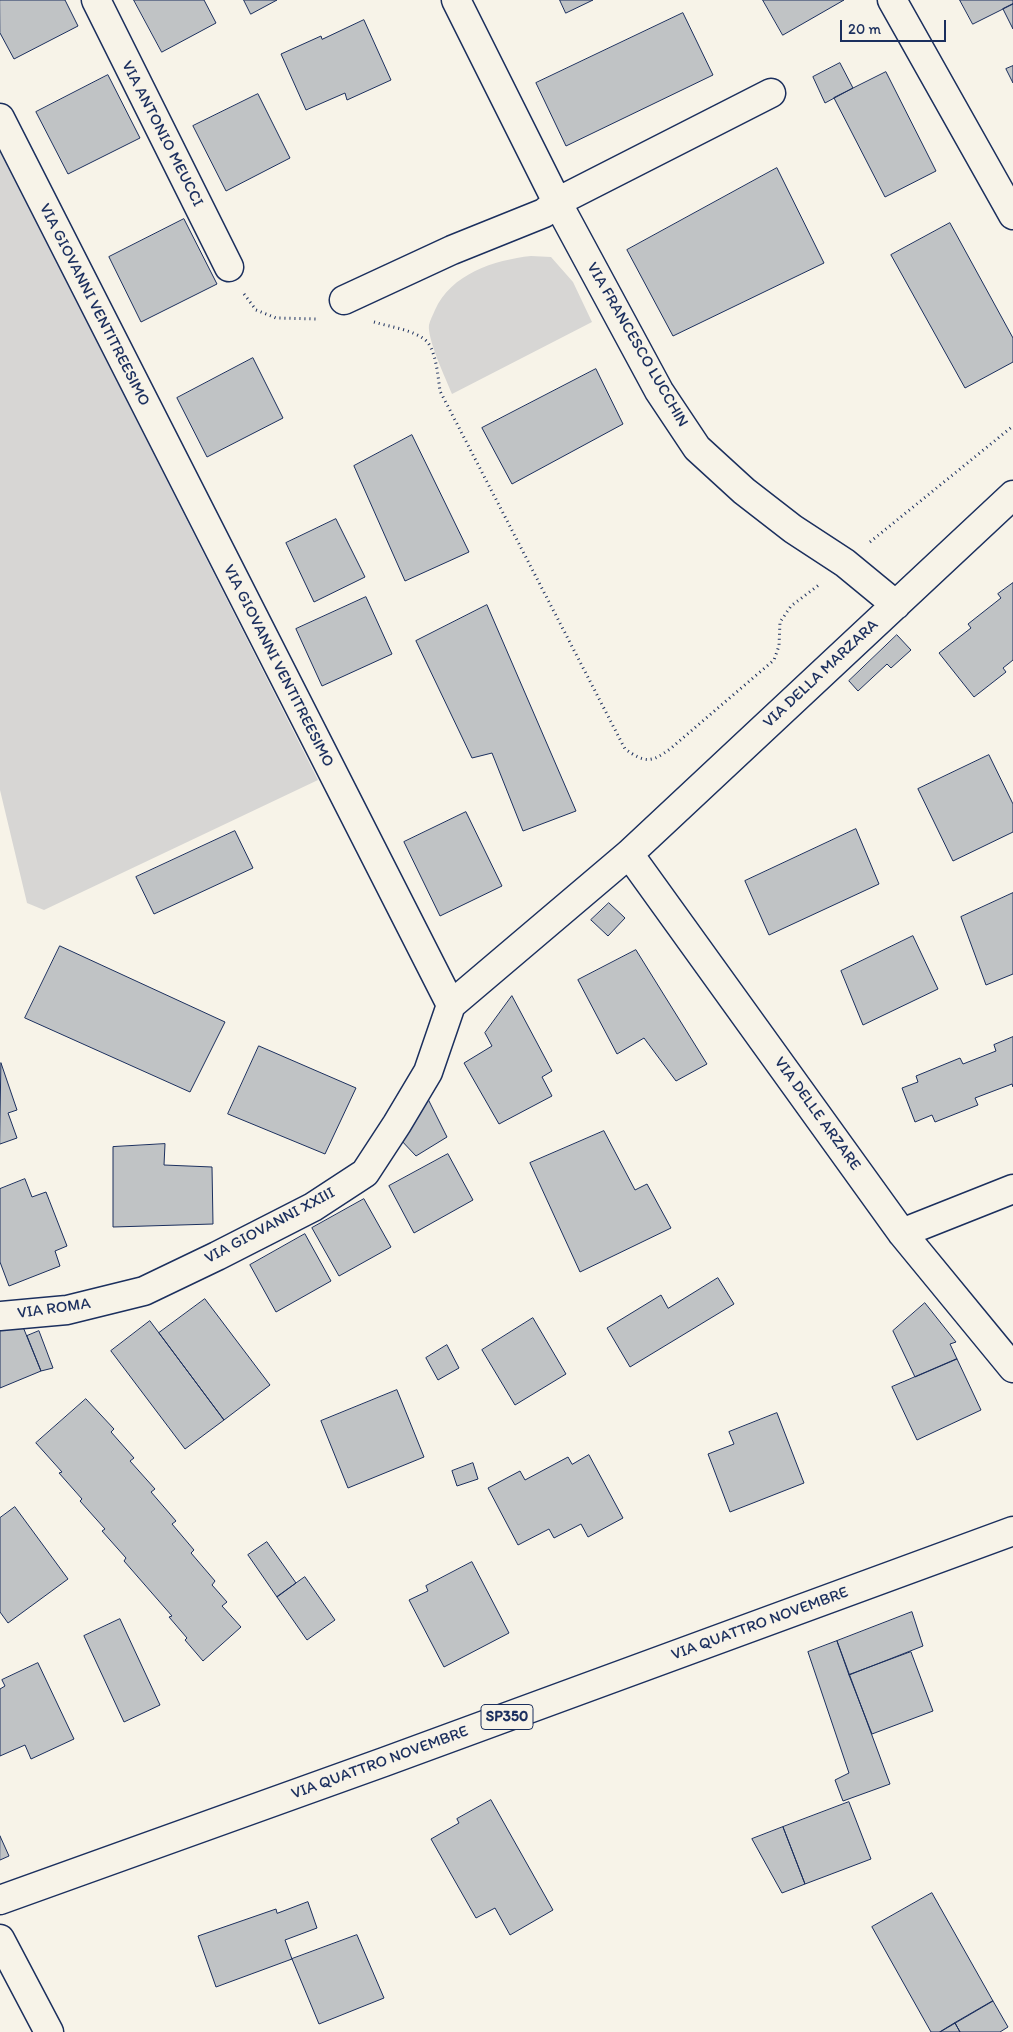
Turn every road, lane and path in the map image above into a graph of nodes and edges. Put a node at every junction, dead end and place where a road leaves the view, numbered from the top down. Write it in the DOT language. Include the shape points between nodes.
graph roads {
  1 [pos="96,0"];
  2 [pos="456,0"];
  3 [pos="892,0"];
  4 [pos="771,93"];
  5 [pos="0,118"];
  6 [pos="557,202"];
  7 [pos="1013,215"];
  8 [pos="229,267"];
  9 [pos="344,300"];
  10 [pos="322,319"];
  11 [pos="372,322"];
  12 [pos="1013,426"];
  13 [pos="1013,495"];
  14 [pos="862,548"];
  15 [pos="826,579"];
  16 [pos="896,605"];
  17 [pos="629,854"];
  18 [pos="451,1005"];
  19 [pos="1013,1189"];
  20 [pos="902,1233"];
  21 [pos="108,1301"];
  22 [pos="0,1316"];
  23 [pos="1013,1368"];
  24 [pos="1013,1531"];
  25 [pos="0,1900"];
  26 [pos="0,1940"];
  27 [pos="49,2032"];
  1 -- 8 [label="street, VIA ANTONIO MEUCCI"];
  2 -- 6 [label="street, VIA FRANCESCO LUCCHIN"];
  3 -- 7 [label="street"];
  4 -- 6 [label="street"];
  5 -- 18 [label="street, VIA GIOVANNI VENTITREESIMO"];
  6 -- 9 [label="street" via="544,213 452,250"];
  6 -- 16 [label="street, VIA FRANCESCO LUCCHIN" via="659,391 697,448 744,492 845,563"];
  8 -- 10 [label="path" via="256,310 276,318"];
  11 -- 15 [label="path" via="425,339 434,357 440,391 626,749 640,759 657,759 774,660 779,646 780,622 791,606"];
  12 -- 14 [label="path"];
  13 -- 16 [label="street, VIA DELLA MARZARA"];
  16 -- 17 [label="street, VIA DELLA MARZARA"];
  17 -- 18 [label="street"];
  17 -- 20 [label="street, VIA DELLE ARZARE"];
  18 -- 21 [label="street, VIA GIOVANNI XXIII" via="428,1072 365,1173 313,1207 217,1256 144,1291"];
  19 -- 20 [label="street"];
  20 -- 23 [label="street, VIA DELLE ARZARE"];
  21 -- 22 [label="street, VIA ROMA" via="67,1310"];
  24 -- 25 [label="street, VIA QUATTRO NOVEMBRE / SP350"];
  26 -- 27 [label="street"];
}
